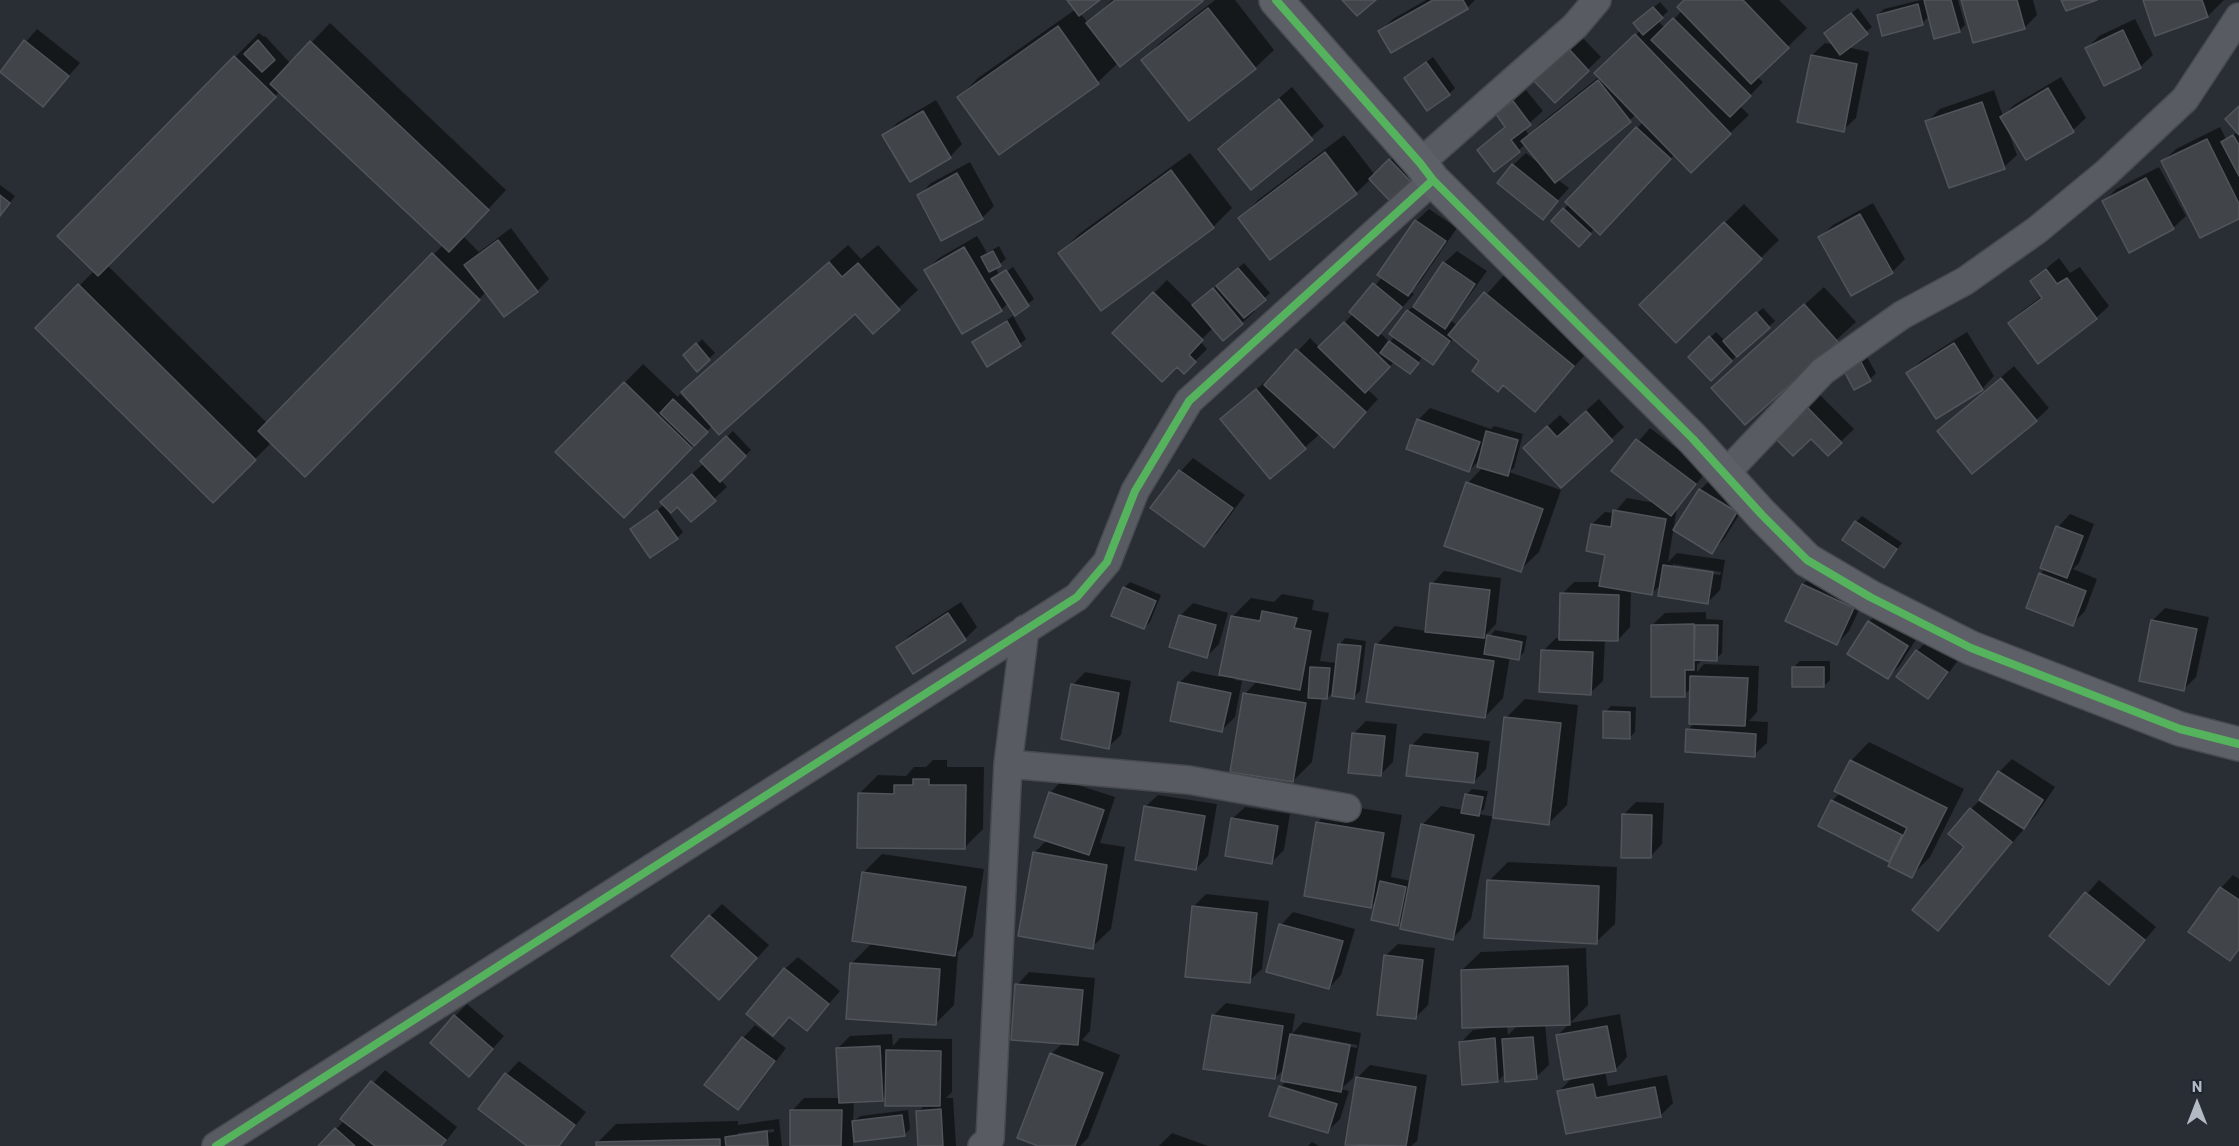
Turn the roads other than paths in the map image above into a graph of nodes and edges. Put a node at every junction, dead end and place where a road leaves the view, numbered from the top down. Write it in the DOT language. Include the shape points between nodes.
graph roads {
  1 [pos="1276,0"];
  2 [pos="1597,0"];
  3 [pos="2239,17"];
  4 [pos="1426,171"];
  5 [pos="1725,474"];
  6 [pos="1025,630"];
  7 [pos="2239,744"];
  8 [pos="1008,764"];
  9 [pos="1347,808"];
  10 [pos="991,1144"];
  11 [pos="216,1146"];
  1 -- 4 [label="street"];
  2 -- 4 [label="street"];
  3 -- 5 [label="street" via="2186,99 2106,172 2037,230 1965,281 1902,315 1823,371"];
  4 -- 5 [label="street"];
  4 -- 6 [label="street" via="1189,401 1135,491 1107,562 1077,597"];
  5 -- 7 [label="street" via="1807,560 1870,597 1971,648 2180,729"];
  6 -- 8 [label="street"];
  6 -- 11 [label="street"];
  8 -- 9 [label="street" via="1189,780"];
  8 -- 10 [label="street"];
}
